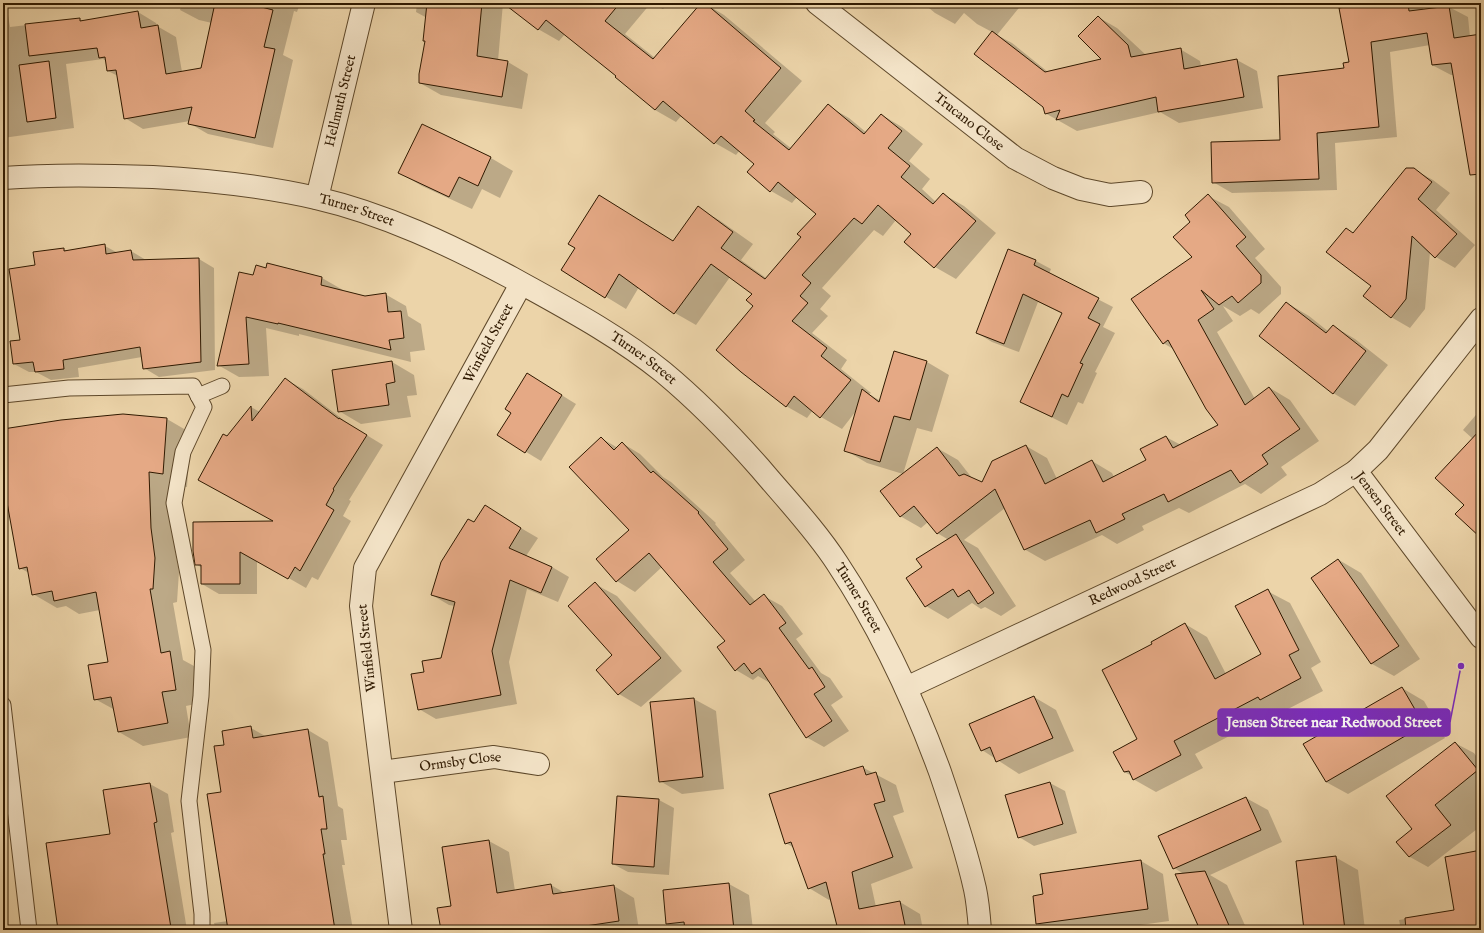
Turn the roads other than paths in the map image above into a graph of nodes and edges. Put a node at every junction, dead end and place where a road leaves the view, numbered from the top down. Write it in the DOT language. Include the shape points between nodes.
graph roads {
  1 [pos="364,3"];
  2 [pos="817,3"];
  3 [pos="3,178"];
  4 [pos="1141,192"];
  5 [pos="316,198"];
  6 [pos="521,284"];
  7 [pos="1481,319"];
  8 [pos="222,386"];
  9 [pos="3,395"];
  10 [pos="198,396"];
  11 [pos="1356,471"];
  12 [pos="1481,637"];
  13 [pos="906,688"];
  14 [pos="3,705"];
  15 [pos="538,764"];
  16 [pos="382,772"];
  17 [pos="30,930"];
  18 [pos="202,930"];
  19 [pos="401,930"];
  20 [pos="980,930"];
  1 -- 5 [label="street, Hellmuth Street"];
  2 -- 4 [label="street, Trucano Close" via="1015,158 1081,189 1110,195"];
  3 -- 5 [label="street, Turner Street" via="74,175 204,180"];
  5 -- 6 [label="street, Turner Street" via="365,212 423,235 476,259"];
  6 -- 13 [label="street, Turner Street" via="620,340 662,372 711,415 797,511 836,561 876,627"];
  6 -- 16 [label="street, Winfield Street" via="365,568 361,606"];
  7 -- 11 [label="street, Jensen Street" via="1378,450"];
  8 -- 10 [label="lane"];
  9 -- 10 [label="lane" via="70,388 193,386"];
  10 -- 18 [label="lane" via="204,407 183,452 174,503 203,650 189,801"];
  11 -- 12 [label="street, Jensen Street"];
  11 -- 13 [label="street, Redwood Street" via="1320,494"];
  13 -- 20 [label="street, Turner Street" via="955,814 976,892"];
  14 -- 17 [label="lane"];
  15 -- 16 [label="street, Ormsby Close" via="494,757"];
  16 -- 19 [label="street, Winfield Street"];
}
